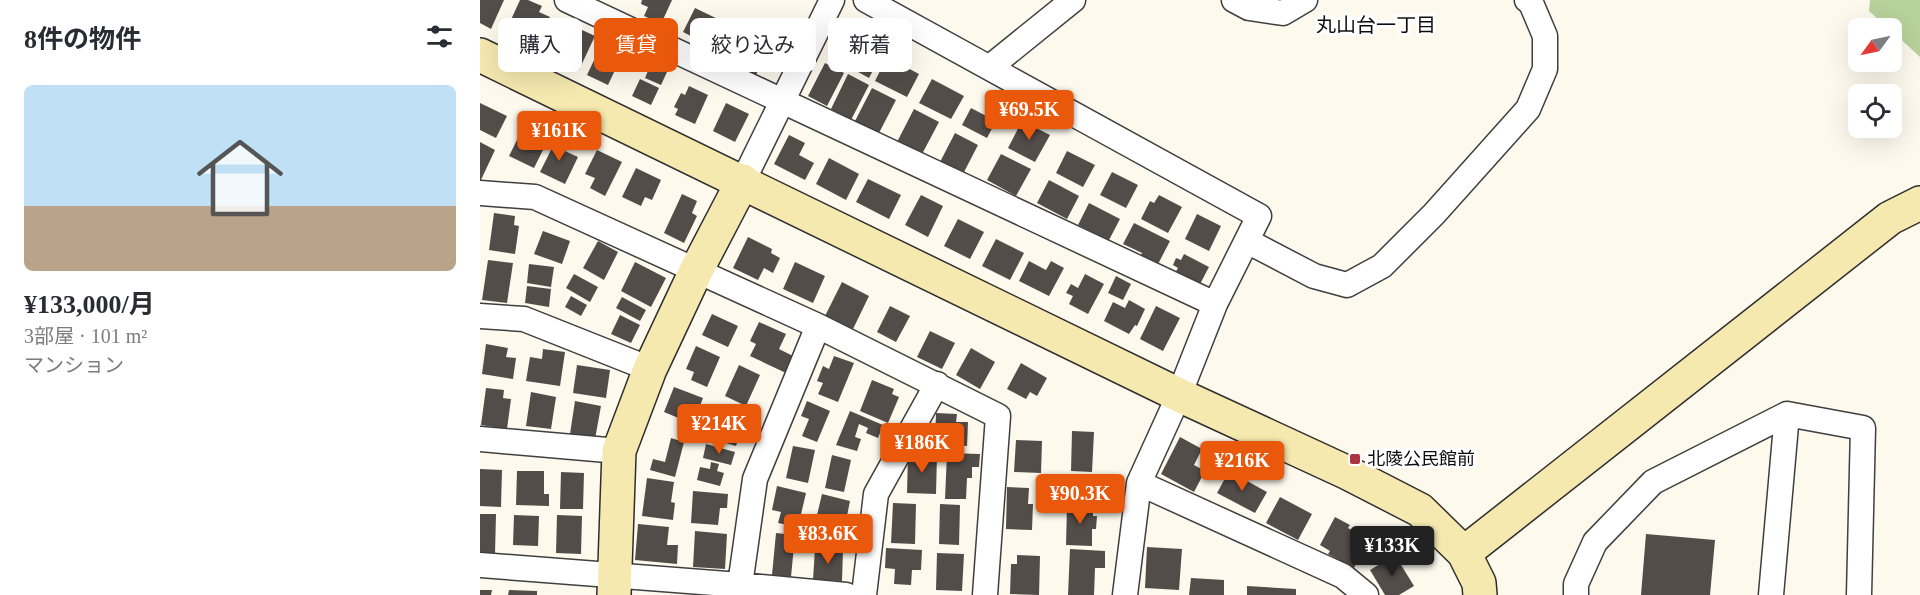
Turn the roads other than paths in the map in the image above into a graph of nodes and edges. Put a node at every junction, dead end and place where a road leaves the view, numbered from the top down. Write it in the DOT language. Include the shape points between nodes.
graph roads {
  1 [pos="567,0"];
  2 [pos="832,0"];
  3 [pos="866,0"];
  4 [pos="1073,0"];
  5 [pos="1234,0"];
  6 [pos="1305,0"];
  7 [pos="1527,0"];
  8 [pos="480,55"];
  9 [pos="990,67"];
  10 [pos="782,102"];
  11 [pos="743,181"];
  12 [pos="480,193"];
  13 [pos="1920,203"];
  14 [pos="1246,241"];
  15 [pos="696,272"];
  16 [pos="1215,304"];
  17 [pos="480,316"];
  18 [pos="818,326"];
  19 [pos="650,369"];
  20 [pos="937,384"];
  21 [pos="1179,395"];
  22 [pos="1787,414"];
  23 [pos="480,439"];
  24 [pos="619,451"];
  25 [pos="1139,483"];
  26 [pos="1464,553"];
  27 [pos="480,565"];
  28 [pos="740,585"];
  29 [pos="614,586"];
  30 [pos="846,595"];
  31 [pos="864,595"];
  32 [pos="985,595"];
  33 [pos="1125,595"];
  34 [pos="1366,595"];
  35 [pos="1480,595"];
  36 [pos="1576,595"];
  37 [pos="1771,595"];
  38 [pos="1859,595"];
  1 -- 10 [label="street"];
  2 -- 10 [label="street"];
  3 -- 9 [label="street"];
  4 -- 9 [label="street"];
  5 -- 6 [label="street" via="1249,8 1283,14"];
  7 -- 14 [label="street" via="1545,36 1545,69 1528,109 1383,266 1347,285 1314,276"];
  8 -- 11 [label="street"];
  9 -- 14 [label="street" via="1259,216"];
  10 -- 11 [label="street"];
  10 -- 16 [label="street"];
  11 -- 15 [label="street"];
  11 -- 21 [label="street"];
  12 -- 15 [label="street" via="535,197"];
  13 -- 26 [label="street" via="1890,218"];
  14 -- 16 [label="street"];
  15 -- 18 [label="street"];
  15 -- 19 [label="street"];
  16 -- 21 [label="street"];
  17 -- 19 [label="street" via="524,319"];
  18 -- 20 [label="street"];
  18 -- 28 [label="street" via="755,478"];
  19 -- 24 [label="street"];
  20 -- 31 [label="street" via="876,494"];
  20 -- 32 [label="street" via="998,416"];
  21 -- 25 [label="street"];
  21 -- 26 [label="street" via="1420,510"];
  22 -- 36 [label="street" via="1653,482 1595,542 1576,584"];
  22 -- 37 [label="street"];
  22 -- 38 [label="street" via="1863,428"];
  23 -- 24 [label="street"];
  24 -- 29 [label="street"];
  25 -- 33 [label="street"];
  25 -- 34 [label="street" via="1343,576"];
  26 -- 35 [label="street" via="1479,583"];
  27 -- 29 [label="street"];
  28 -- 29 [label="street"];
  28 -- 30 [label="street"];
}
